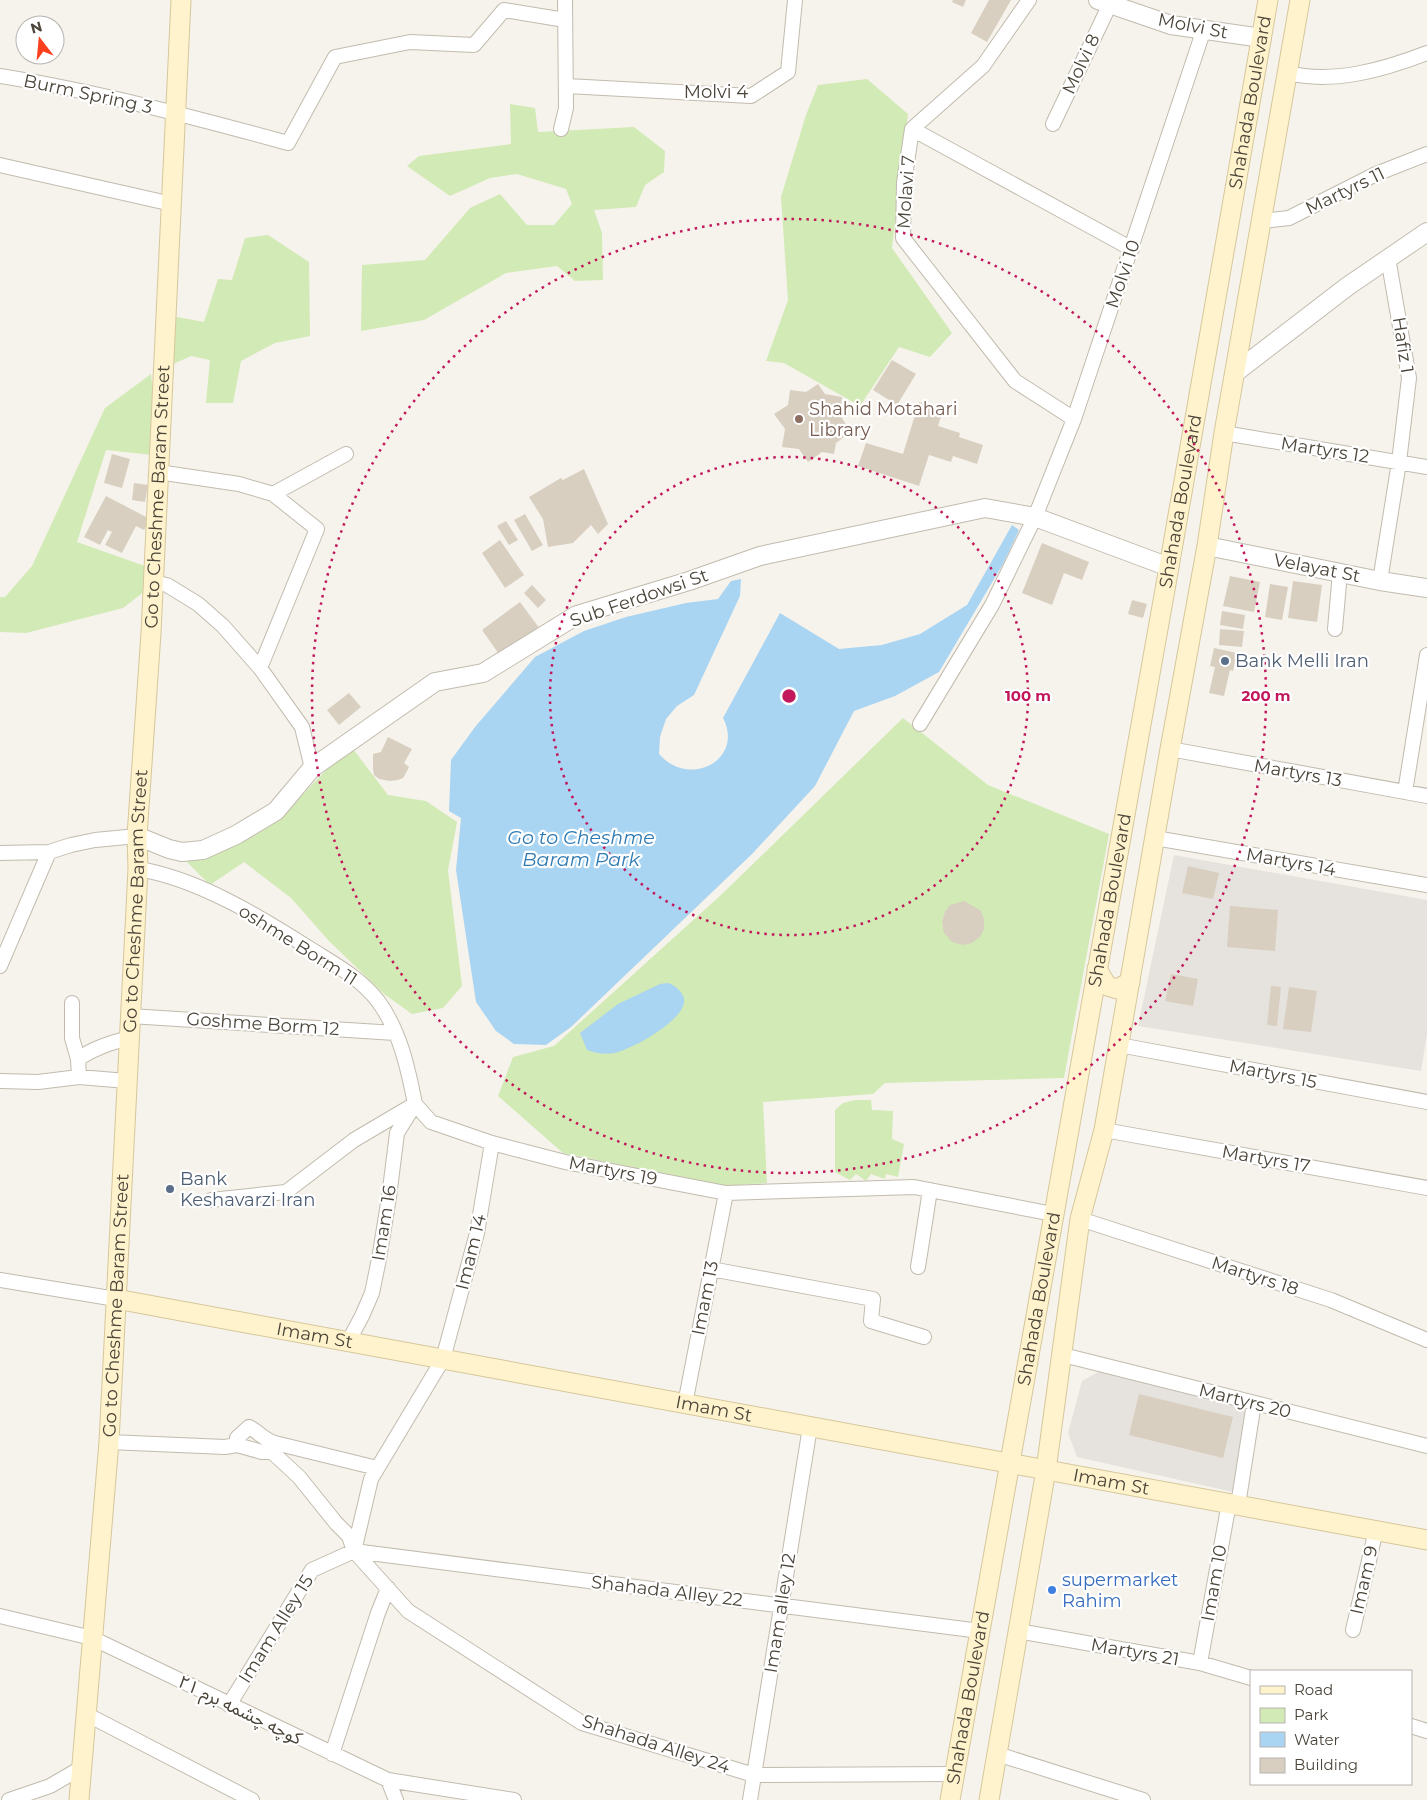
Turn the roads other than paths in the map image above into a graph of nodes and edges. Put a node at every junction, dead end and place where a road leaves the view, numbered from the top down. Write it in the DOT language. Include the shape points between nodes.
graph roads {
  1 [pos="181,0"];
  2 [pos="565,0"];
  3 [pos="795,0"];
  4 [pos="1029,0"];
  5 [pos="1268,0"];
  6 [pos="1300,0"];
  7 [pos="1111,3"];
  8 [pos="565,20"];
  9 [pos="1204,29"];
  10 [pos="1262,38"];
  11 [pos="1427,53"];
  12 [pos="1287,74"];
  13 [pos="0,76"];
  14 [pos="566,86"];
  15 [pos="176,112"];
  16 [pos="1053,124"];
  17 [pos="561,129"];
  18 [pos="912,129"];
  19 [pos="1427,154"];
  20 [pos="0,165"];
  21 [pos="172,204"];
  22 [pos="1262,221"];
  23 [pos="1427,232"];
  24 [pos="1132,248"];
  25 [pos="1388,258"];
  26 [pos="1236,372"];
  27 [pos="1074,419"];
  28 [pos="1224,433"];
  29 [pos="346,454"];
  30 [pos="1399,462"];
  31 [pos="1427,467"];
  32 [pos="158,472"];
  33 [pos="273,494"];
  34 [pos="1035,517"];
  35 [pos="1207,546"];
  36 [pos="1169,567"];
  37 [pos="1340,572"];
  38 [pos="1380,581"];
  39 [pos="152,582"];
  40 [pos="1427,588"];
  41 [pos="1335,628"];
  42 [pos="1427,655"];
  43 [pos="260,668"];
  44 [pos="1425,677"];
  45 [pos="920,724"];
  46 [pos="1170,749"];
  47 [pos="312,768"];
  48 [pos="1404,792"];
  49 [pos="1427,796"];
  50 [pos="137,836"];
  51 [pos="1155,838"];
  52 [pos="50,852"];
  53 [pos="0,853"];
  54 [pos="138,869"];
  55 [pos="1427,885"];
  56 [pos="0,966"];
  57 [pos="1097,969"];
  58 [pos="1130,982"];
  59 [pos="72,1004"];
  60 [pos="130,1016"];
  61 [pos="395,1033"];
  62 [pos="129,1038"];
  63 [pos="1119,1045"];
  64 [pos="78,1059"];
  65 [pos="79,1077"];
  66 [pos="0,1081"];
  67 [pos="127,1081"];
  68 [pos="1427,1102"];
  69 [pos="415,1104"];
  70 [pos="1104,1130"];
  71 [pos="492,1143"];
  72 [pos="1427,1188"];
  73 [pos="930,1190"];
  74 [pos="726,1193"];
  75 [pos="211,1200"];
  76 [pos="1053,1214"];
  77 [pos="1080,1219"];
  78 [pos="918,1267"];
  79 [pos="711,1268"];
  80 [pos="0,1280"];
  81 [pos="116,1299"];
  82 [pos="924,1337"];
  83 [pos="1427,1340"];
  84 [pos="348,1342"];
  85 [pos="1063,1354"];
  86 [pos="443,1359"];
  87 [pos="1254,1403"];
  88 [pos="685,1404"];
  89 [pos="810,1426"];
  90 [pos="109,1442"];
  91 [pos="237,1445"];
  92 [pos="1427,1446"];
  93 [pos="1009,1463"];
  94 [pos="377,1468"];
  95 [pos="1046,1470"];
  96 [pos="1234,1504"];
  97 [pos="1376,1530"];
  98 [pos="1427,1540"];
  99 [pos="354,1551"];
  100 [pos="388,1588"];
  101 [pos="781,1606"];
  102 [pos="0,1616"];
  103 [pos="1353,1630"];
  104 [pos="980,1631"];
  105 [pos="1018,1631"];
  106 [pos="92,1638"];
  107 [pos="1200,1663"];
  108 [pos="1250,1678"];
  109 [pos="229,1705"];
  110 [pos="86,1714"];
  111 [pos="1412,1726"];
  112 [pos="1427,1731"];
  113 [pos="332,1754"];
  114 [pos="996,1754"];
  115 [pos="82,1768"];
  116 [pos="954,1774"];
  117 [pos="754,1775"];
  118 [pos="388,1780"];
  119 [pos="9,1800"];
  120 [pos="79,1800"];
  121 [pos="252,1800"];
  122 [pos="396,1800"];
  123 [pos="514,1800"];
  124 [pos="750,1800"];
  125 [pos="950,1800"];
  126 [pos="988,1800"];
  127 [pos="1143,1800"];
  1 -- 15 [label="main road, Go to Cheshme Baram Street"];
  2 -- 8 [label="street"];
  3 -- 14 [label="street, Molvi 4" via="788,72 751,96"];
  4 -- 18 [label="street, Molavi 7" via="984,66"];
  5 -- 10 [label="main road, Shahada Boulevard"];
  6 -- 12 [label="main road, Shahada Boulevard"];
  7 -- 9 [label="street, Molvi St" via="1171,24"];
  7 -- 16 [label="street, Molvi 8"];
  8 -- 14 [label="street"];
  8 -- 15 [label="street, Burm Spring 3" via="504,10 474,45 410,42 335,57 288,143"];
  9 -- 10 [label="street, Molvi St"];
  9 -- 24 [label="street, Molvi 10"];
  10 -- 36 [label="main road, Shahada Boulevard"];
  11 -- 12 [label="street" via="1394,66 1336,77"];
  12 -- 22 [label="main road, Shahada Boulevard"];
  13 -- 15 [label="street, Burm Spring 3"];
  14 -- 17 [label="street" via="566,108"];
  15 -- 21 [label="main road, Go to Cheshme Baram Street"];
  18 -- 24 [label="street"];
  18 -- 27 [label="street, Molavi 7" via="904,183 903,238 1016,381"];
  19 -- 22 [label="street, Martyrs 11" via="1376,174 1289,218"];
  20 -- 21 [label="street"];
  21 -- 32 [label="main road, Go to Cheshme Baram Street"];
  22 -- 26 [label="main road, Shahada Boulevard"];
  23 -- 25 [label="street"];
  24 -- 27 [label="street, Molvi 10"];
  25 -- 26 [label="street"];
  25 -- 30 [label="street, Hafiz 1" via="1409,378"];
  26 -- 28 [label="main road, Shahada Boulevard"];
  27 -- 34 [label="street, Molvi 10"];
  28 -- 30 [label="street, Martyrs 12"];
  28 -- 35 [label="main road, Shahada Boulevard"];
  29 -- 33 [label="street"];
  30 -- 31 [label="street, Martyrs 12"];
  30 -- 38 [label="street, Hafiz 1"];
  32 -- 33 [label="street" via="239,484"];
  32 -- 39 [label="main road, Go to Cheshme Baram Street"];
  33 -- 43 [label="street" via="317,529"];
  34 -- 36 [label="street, Sub Ferdowsi St"];
  34 -- 45 [label="street, Molvi 10" via="992,605"];
  34 -- 47 [label="street, Sub Ferdowsi St" via="985,508 925,520 760,556 577,615 483,673 435,682"];
  35 -- 37 [label="street, Velayat St"];
  35 -- 46 [label="main road, Shahada Boulevard"];
  36 -- 57 [label="main road, Shahada Boulevard"];
  37 -- 38 [label="street, Velayat St"];
  37 -- 41 [label="street"];
  38 -- 40 [label="street, Velayat St"];
  39 -- 43 [label="street" via="167,585 198,604 223,626"];
  39 -- 50 [label="main road, Go to Cheshme Baram Street"];
  42 -- 44 [label="street"];
  43 -- 47 [label="street" via="302,726"];
  44 -- 48 [label="street"];
  46 -- 48 [label="street, Martyrs 13"];
  46 -- 51 [label="main road, Shahada Boulevard"];
  47 -- 50 [label="street, Sub Ferdowsi St" via="276,811 203,850 182,852"];
  48 -- 49 [label="street, Martyrs 13"];
  50 -- 52 [label="street" via="95,840"];
  50 -- 54 [label="main road, Go to Cheshme Baram Street"];
  51 -- 55 [label="street, Martyrs 14"];
  51 -- 58 [label="main road, Shahada Boulevard"];
  52 -- 53 [label="street"];
  52 -- 56 [label="street"];
  54 -- 60 [label="main road, Go to Cheshme Baram Street"];
  54 -- 61 [label="street, oshme Borm 11" via="160,873 229,902 328,960 360,981 388,1016"];
  57 -- 58 [label="main road" via="1107,986 1117,990"];
  57 -- 76 [label="main road, Shahada Boulevard"];
  58 -- 63 [label="main road, Shahada Boulevard"];
  59 -- 64 [label="street" via="72,1038"];
  60 -- 61 [label="street, Goshme Borm 12"];
  60 -- 62 [label="main road, Go to Cheshme Baram Street"];
  61 -- 69 [label="street, oshme Borm 11" via="408,1068"];
  62 -- 64 [label="street" via="90,1051"];
  62 -- 67 [label="main road, Go to Cheshme Baram Street"];
  63 -- 68 [label="street, Martyrs 15"];
  63 -- 70 [label="main road, Shahada Boulevard"];
  64 -- 65 [label="street"];
  65 -- 66 [label="street" via="38,1082"];
  65 -- 67 [label="street"];
  67 -- 81 [label="main road, Go to Cheshme Baram Street"];
  69 -- 71 [label="street, Martyrs 19" via="431,1122"];
  69 -- 75 [label="street" via="354,1140 286,1192"];
  69 -- 84 [label="street, Imam 16" via="397,1133 372,1293"];
  70 -- 72 [label="street, Martyrs 17"];
  70 -- 77 [label="main road, Shahada Boulevard"];
  71 -- 74 [label="street, Martyrs 19" via="565,1162"];
  71 -- 86 [label="street, Imam 14" via="477,1233"];
  73 -- 74 [label="street, Martyrs 19" via="914,1187"];
  73 -- 76 [label="street, Martyrs 19"];
  73 -- 78 [label="street"];
  74 -- 79 [label="street, Imam 13"];
  76 -- 93 [label="main road, Shahada Boulevard"];
  77 -- 83 [label="street, Martyrs 18" via="1331,1300"];
  77 -- 85 [label="main road, Shahada Boulevard"];
  79 -- 82 [label="street" via="873,1299 871,1321"];
  79 -- 88 [label="street, Imam 13"];
  80 -- 81 [label="street, Imam St"];
  81 -- 84 [label="main road, Imam St"];
  81 -- 90 [label="main road, Go to Cheshme Baram Street"];
  84 -- 86 [label="main road, Imam St"];
  85 -- 87 [label="street, Martyrs 20"];
  85 -- 95 [label="main road, Shahada Boulevard"];
  86 -- 88 [label="main road, Imam St"];
  86 -- 94 [label="street"];
  87 -- 92 [label="street, Martyrs 20"];
  87 -- 96 [label="street, Imam 10"];
  88 -- 89 [label="main road, Imam St"];
  89 -- 93 [label="main road, Imam St"];
  89 -- 101 [label="street, Imam alley 12"];
  90 -- 91 [label="street, Shahada Alley 24"];
  90 -- 106 [label="main road, Go to Cheshme Baram Street"];
  91 -- 94 [label="street" via="237,1438 249,1428 256,1430 265,1440"];
  91 -- 99 [label="street, Shahada Alley 24" via="272,1452 290,1468 350,1536"];
  93 -- 95 [label="main road, Imam St"];
  93 -- 104 [label="main road, Shahada Boulevard"];
  94 -- 99 [label="street" via="370,1479"];
  95 -- 96 [label="main road, Imam St"];
  95 -- 105 [label="main road, Shahada Boulevard"];
  96 -- 97 [label="main road, Imam St"];
  96 -- 107 [label="street, Imam 10"];
  97 -- 98 [label="main road, Imam St"];
  97 -- 103 [label="street, Imam 9"];
  99 -- 100 [label="street, Shahada Alley 24"];
  99 -- 101 [label="street, Shahada Alley 22"];
  99 -- 109 [label="street, Imam Alley 15" via="312,1570"];
  100 -- 113 [label="street"];
  100 -- 117 [label="street, Shahada Alley 24" via="408,1611 582,1723"];
  101 -- 104 [label="street, Shahada Alley 22"];
  101 -- 117 [label="street, Imam alley 12"];
  102 -- 106 [label="street, کوچه چشمه برم ۲۱"];
  104 -- 116 [label="main road, Shahada Boulevard"];
  105 -- 107 [label="street, Martyrs 21"];
  105 -- 114 [label="main road, Shahada Boulevard"];
  106 -- 109 [label="street, کوچه چشمه برم ۲۱"];
  106 -- 110 [label="main road, Go to Cheshme Baram Street"];
  107 -- 108 [label="street, Martyrs 21"];
  109 -- 113 [label="street, کوچه چشمه برم ۲۱"];
  110 -- 115 [label="main road, Go to Cheshme Baram Street"];
  110 -- 121 [label="street"];
  111 -- 112 [label="street"];
  113 -- 118 [label="street, کوچه چشمه برم ۲۱"];
  114 -- 126 [label="main road, Shahada Boulevard"];
  114 -- 127 [label="street"];
  115 -- 119 [label="street" via="50,1786"];
  115 -- 120 [label="main road, Go to Cheshme Baram Street"];
  116 -- 117 [label="street, Shahada Alley 24"];
  116 -- 125 [label="main road, Shahada Boulevard"];
  117 -- 124 [label="street, Imam alley 12"];
  118 -- 122 [label="street"];
  118 -- 123 [label="street, کوچه چشمه برم ۲۱"];
}
